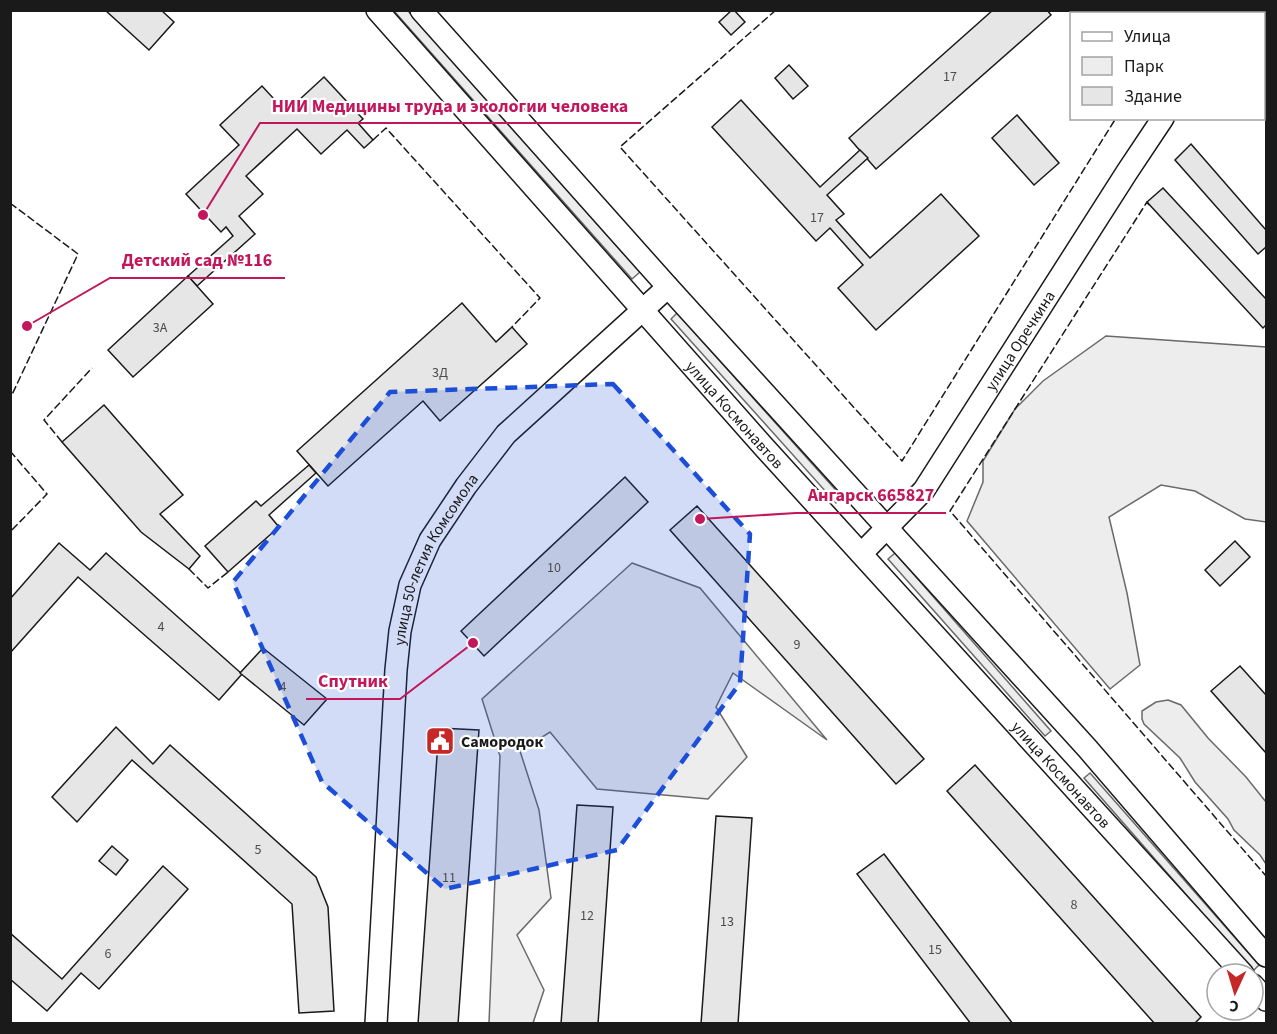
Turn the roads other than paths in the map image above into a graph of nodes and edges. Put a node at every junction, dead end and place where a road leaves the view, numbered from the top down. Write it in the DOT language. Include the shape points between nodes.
graph roads {
  1 [pos="377,10"];
  2 [pos="421,10"];
  3 [pos="1162,120"];
  4 [pos="668,287"];
  5 [pos="642,309"];
  6 [pos="888,528"];
  7 [pos="862,553"];
  8 [pos="1266,956"];
  9 [pos="1232,962"];
  10 [pos="376,1023"];
  1 -- 5 [label="street, улица Космонавтов"];
  2 -- 4 [label="street"];
  3 -- 6 [label="street, улица Оречкина" via="924,490"];
  4 -- 5 [label="street, улица 50-летия Комсомола"];
  4 -- 6 [label="street"];
  5 -- 7 [label="street, улица Космонавтов"];
  5 -- 10 [label="street, улица 50-летия Комсомола" via="506,434 430,540 410,585 396,670"];
  6 -- 7 [label="street, улица Оречкина"];
  6 -- 8 [label="street" via="1087,748"];
  7 -- 9 [label="street, улица Космонавтов"];
}
